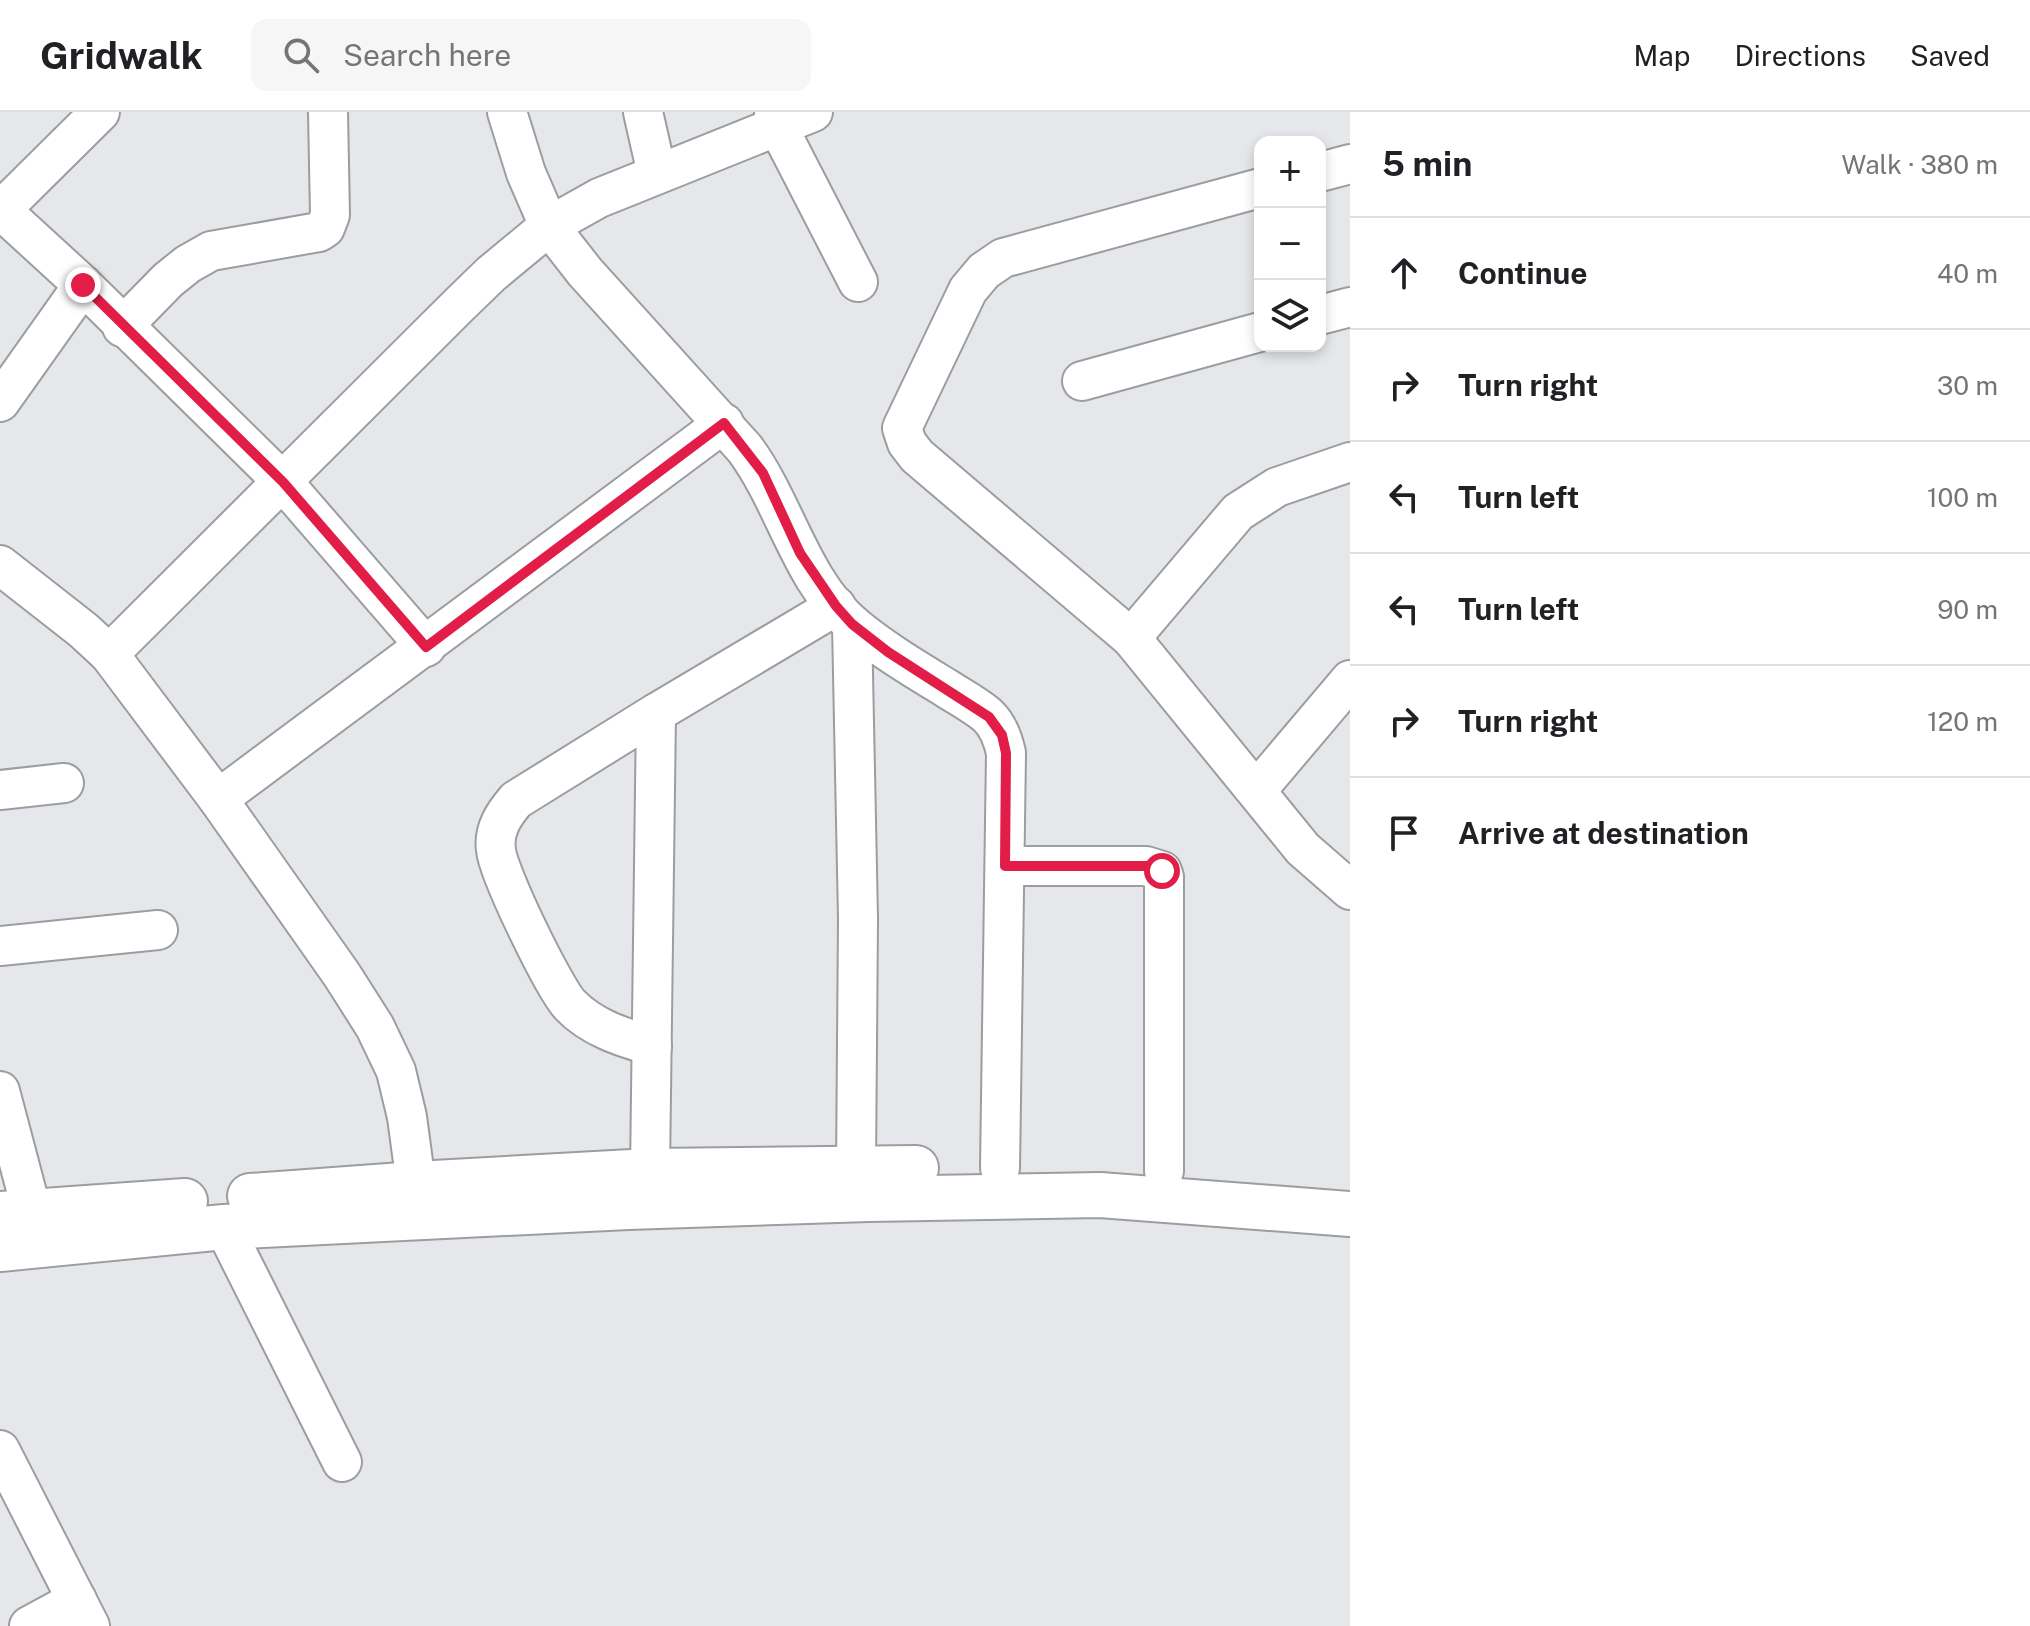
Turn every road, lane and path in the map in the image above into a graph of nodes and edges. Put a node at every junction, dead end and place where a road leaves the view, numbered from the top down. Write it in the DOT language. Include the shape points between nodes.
graph roads {
  1 [pos="100,112"];
  2 [pos="328,112"];
  3 [pos="507,112"];
  4 [pos="643,112"];
  5 [pos="813,112"];
  6 [pos="776,118"];
  7 [pos="1350,164"];
  8 [pos="1326,170"];
  9 [pos="657,174"];
  10 [pos="1254,190"];
  11 [pos="0,210"];
  12 [pos="549,226"];
  13 [pos="858,282"];
  14 [pos="83,285"];
  15 [pos="1350,307"];
  16 [pos="1326,313"];
  17 [pos="122,327"];
  18 [pos="1254,334"];
  19 [pos="1082,381"];
  20 [pos="0,402"];
  21 [pos="724,423"];
  22 [pos="1350,462"];
  23 [pos="283,482"];
  24 [pos="0,565"];
  25 [pos="844,615"];
  26 [pos="1131,638"];
  27 [pos="426,647"];
  28 [pos="109,654"];
  29 [pos="1350,680"];
  30 [pos="656,713"];
  31 [pos="64,783"];
  32 [pos="0,790"];
  33 [pos="1257,790"];
  34 [pos="218,799"];
  35 [pos="1005,866"];
  36 [pos="1350,890"];
  37 [pos="158,930"];
  38 [pos="0,946"];
  39 [pos="652,1046"];
  40 [pos="0,1091"];
  41 [pos="856,1168"];
  42 [pos="1000,1168"];
  43 [pos="650,1171"];
  44 [pos="1164,1171"];
  45 [pos="416,1184"];
  46 [pos="1350,1185"];
  47 [pos="16,1213"];
  48 [pos="1350,1214"];
  49 [pos="224,1227"];
  50 [pos="0,1249"];
  51 [pos="0,1450"];
  52 [pos="342,1462"];
  53 [pos="84,1613"];
  54 [pos="29,1626"];
  1 -- 11 [label="street"];
  2 -- 17 [label="street" via="330,215 325,228 211,251 168,280"];
  3 -- 12 [label="street"];
  4 -- 9 [label="street"];
  5 -- 6 [label="street"];
  6 -- 9 [label="street"];
  6 -- 13 [label="street"];
  7 -- 8 [label="street"];
  9 -- 12 [label="street"];
  10 -- 26 [label="street" via="993,264 968,290 902,428 917,456"];
  11 -- 14 [label="street"];
  12 -- 21 [label="street"];
  12 -- 23 [label="street" via="480,285"];
  14 -- 17 [label="street"];
  14 -- 20 [label="street"];
  15 -- 16 [label="street"];
  17 -- 23 [label="street"];
  18 -- 19 [label="street"];
  21 -- 25 [label="street" via="763,473 800,553"];
  21 -- 27 [label="street"];
  22 -- 26 [label="street" via="1277,487 1238,512"];
  23 -- 27 [label="street"];
  23 -- 28 [label="street"];
  24 -- 28 [label="street"];
  25 -- 30 [label="street"];
  25 -- 35 [label="street" via="888,652 989,717 1002,735"];
  25 -- 41 [label="street" via="858,919"];
  26 -- 33 [label="street"];
  27 -- 34 [label="street"];
  28 -- 34 [label="street"];
  29 -- 33 [label="street"];
  30 -- 39 [label="street"];
  30 -- 39 [label="street" via="516,800 497,831 496,850 506,881 569,1004 616,1036"];
  31 -- 32 [label="street"];
  33 -- 36 [label="street" via="1303,849"];
  34 -- 45 [label="street" via="375,1027 396,1071"];
  35 -- 42 [label="street"];
  35 -- 44 [label="street" via="1146,866 1162,871"];
  37 -- 38 [label="street"];
  39 -- 43 [label="street"];
  40 -- 47 [label="street"];
  41 -- 42 [label="highway"];
  41 -- 43 [label="highway"];
  42 -- 44 [label="highway"];
  43 -- 45 [label="highway"];
  44 -- 46 [label="highway"];
  45 -- 47 [label="highway"];
  48 -- 49 [label="highway" via="1100,1195 628,1207"];
  49 -- 50 [label="highway"];
  49 -- 52 [label="street"];
  51 -- 53 [label="street"];
  53 -- 54 [label="street"];
}
